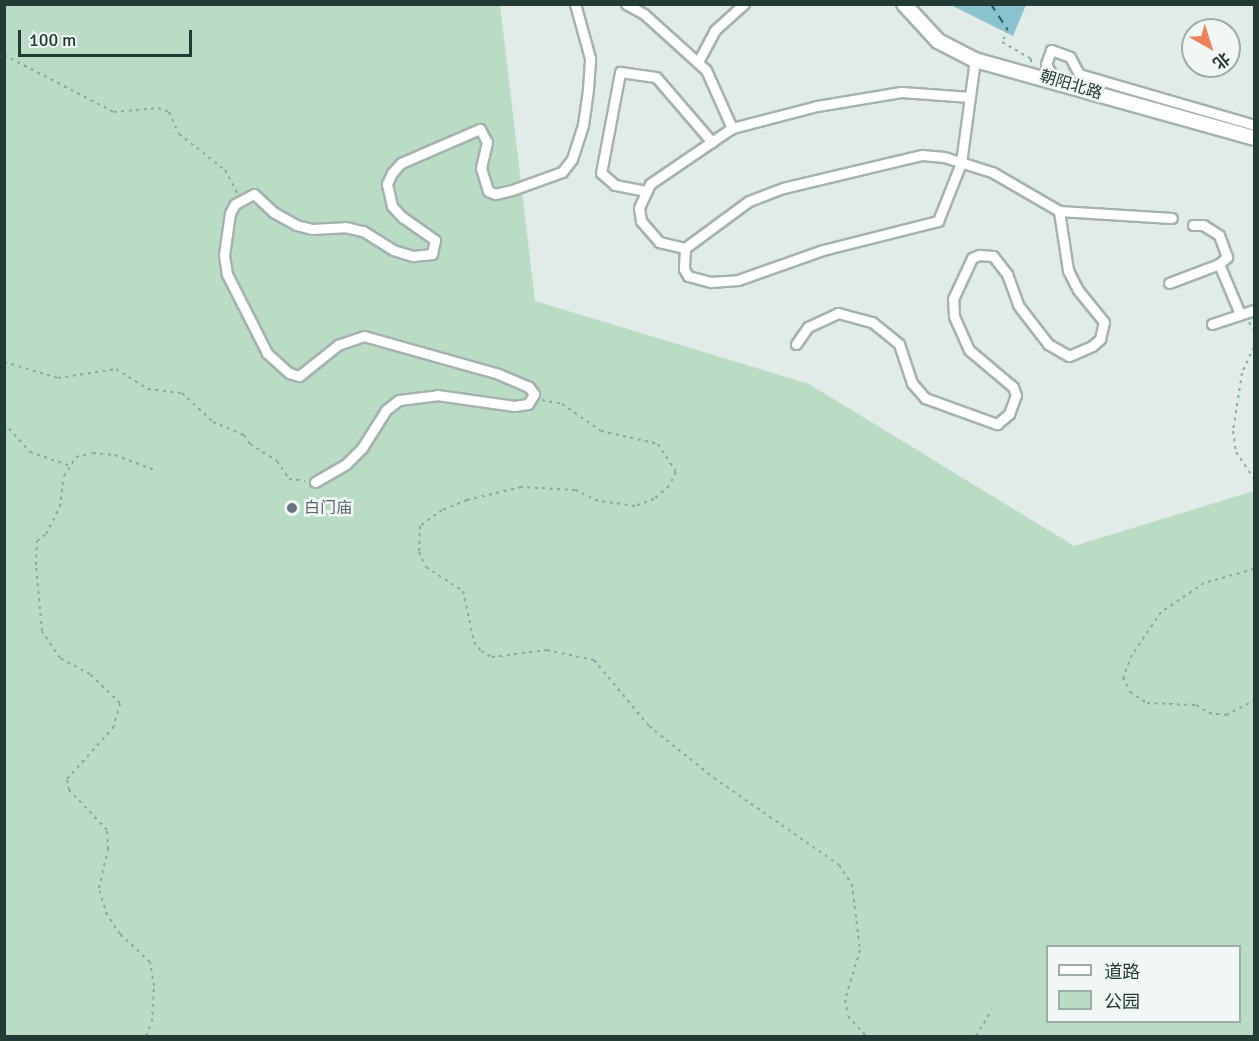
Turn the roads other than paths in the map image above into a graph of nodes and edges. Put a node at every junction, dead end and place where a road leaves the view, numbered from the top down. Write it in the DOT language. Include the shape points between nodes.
graph roads {
  1 [pos="575,4"];
  2 [pos="626,4"];
  3 [pos="744,4"];
  4 [pos="904,4"];
  5 [pos="975,60"];
  6 [pos="698,62"];
  7 [pos="1055,81"];
  8 [pos="970,97"];
  9 [pos="1254,125"];
  10 [pos="732,128"];
  11 [pos="1254,138"];
  12 [pos="712,142"];
  13 [pos="961,163"];
  14 [pos="646,190"];
  15 [pos="1059,211"];
  16 [pos="1172,218"];
  17 [pos="1193,225"];
  18 [pos="685,248"];
  19 [pos="1219,264"];
  20 [pos="1168,283"];
  21 [pos="1254,310"];
  22 [pos="1240,314"];
  23 [pos="1212,324"];
  24 [pos="796,344"];
  25 [pos="315,482"];
  1 -- 25 [label="street" via="590,58 588,89 583,125 572,159 562,172 512,190 495,194 488,191 481,168 487,142 480,129 401,163 392,173 387,184 392,206 435,240 432,254 413,256 393,250 363,231 345,227 312,229 296,225 273,212 254,194 239,201 230,213 227,274 250,324 278,367 299,376 338,345 364,336 499,374 529,387 534,399 514,406 437,395 399,400 386,410 346,464"];
  2 -- 6 [label="street" via="644,14"];
  3 -- 6 [label="street" via="715,30"];
  4 -- 5 [label="main road, 朝阳北路" via="938,41"];
  5 -- 7 [label="main road, 朝阳北路"];
  5 -- 8 [label="street"];
  6 -- 10 [label="street" via="716,87"];
  7 -- 9 [label="street" via="1046,64 1051,50 1070,57 1080,74"];
  7 -- 11 [label="main road, 朝阳北路"];
  8 -- 10 [label="street" via="901,92 817,106"];
  8 -- 13 [label="street"];
  10 -- 12 [label="street"];
  12 -- 14 [label="street"];
  12 -- 14 [label="street" via="656,77 620,72 616,76 602,173 615,185"];
  13 -- 15 [label="street" via="1002,177"];
  13 -- 18 [label="street" via="922,155 783,188 739,207"];
  13 -- 18 [label="street" via="938,221 823,250 738,280 711,282 688,276 684,269"];
  14 -- 18 [label="street" via="638,214 645,228 660,242"];
  15 -- 16 [label="street"];
  15 -- 24 [label="street" via="1068,270 1078,290 1104,322 1100,339 1092,346 1069,356 1048,344 1018,305 1007,274 993,256 972,258 953,299 954,316 969,350 1013,387 1016,395 1009,414 996,424 925,398 912,383 899,344 872,322 838,313 808,327"];
  17 -- 19 [label="street" via="1203,225 1219,235 1227,257"];
  19 -- 20 [label="street"];
  19 -- 22 [label="street"];
  21 -- 22 [label="street"];
  22 -- 23 [label="street"];
}
